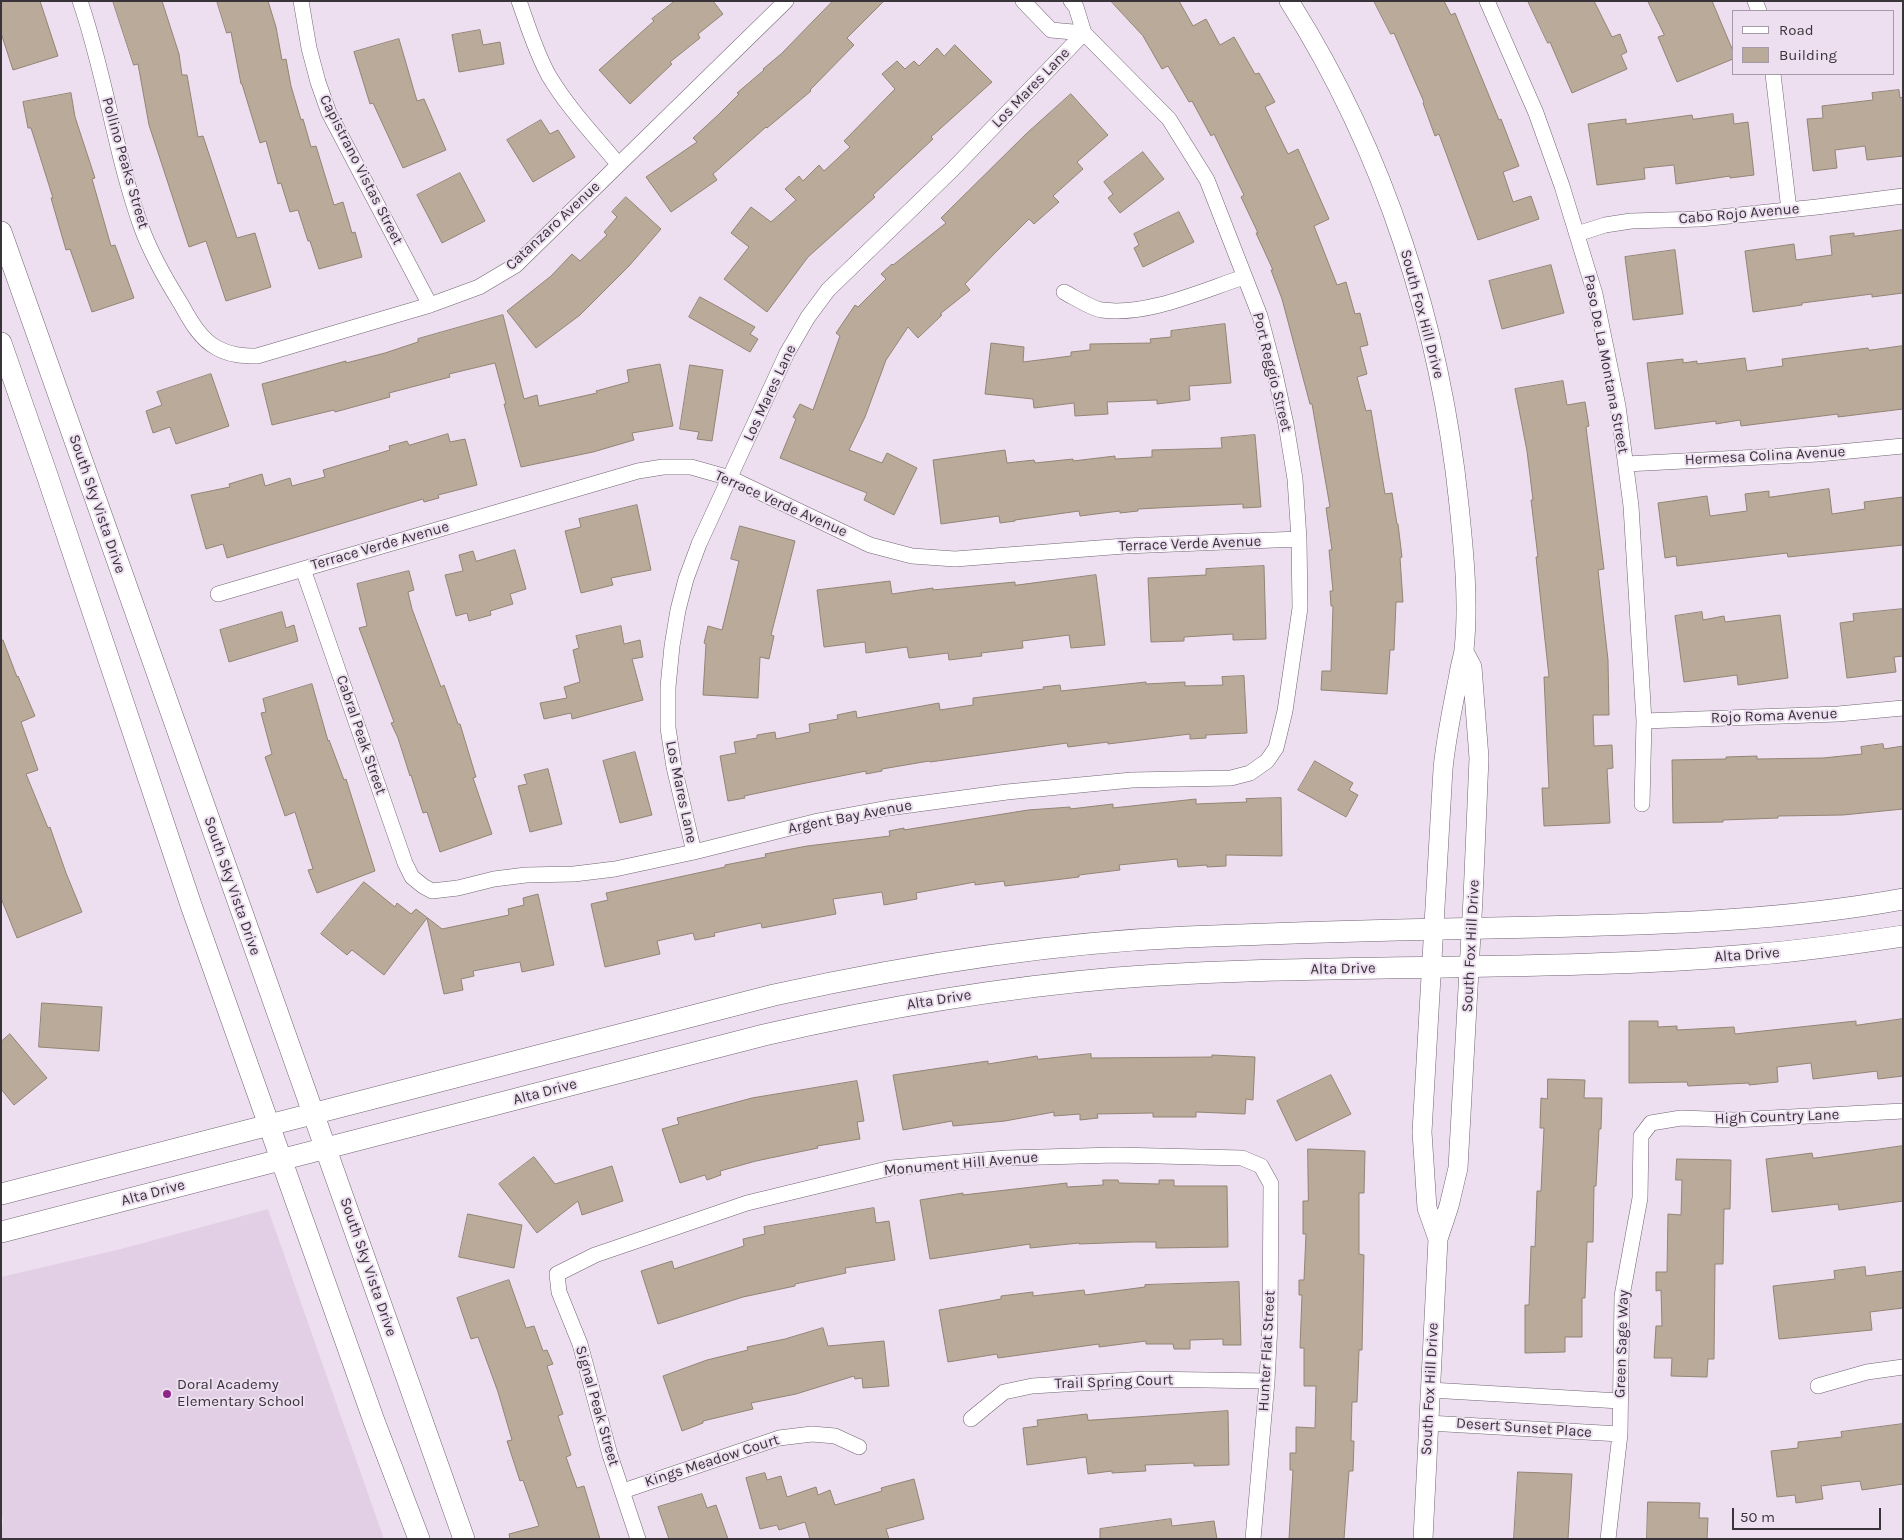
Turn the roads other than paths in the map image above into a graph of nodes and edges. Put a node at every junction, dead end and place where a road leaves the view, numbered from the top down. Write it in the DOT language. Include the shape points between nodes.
graph roads {
  1 [pos="80,1"];
  2 [pos="301,1"];
  3 [pos="519,1"];
  4 [pos="786,1"];
  5 [pos="1023,1"];
  6 [pos="1071,1"];
  7 [pos="1288,1"];
  8 [pos="1487,1"];
  9 [pos="1084,33"];
  10 [pos="1773,75"];
  11 [pos="618,164"];
  12 [pos="1903,196"];
  13 [pos="1789,210"];
  14 [pos="1,232"];
  15 [pos="1577,234"];
  16 [pos="1244,277"];
  17 [pos="1064,292"];
  18 [pos="430,305"];
  19 [pos="1,343"];
  20 [pos="232,355"];
  21 [pos="1903,446"];
  22 [pos="1626,464"];
  23 [pos="730,478"];
  24 [pos="1299,539"];
  25 [pos="304,569"];
  26 [pos="218,594"];
  27 [pos="1464,652"];
  28 [pos="1903,708"];
  29 [pos="1644,721"];
  30 [pos="1268,761"];
  31 [pos="1642,804"];
  32 [pos="694,852"];
  33 [pos="432,891"];
  34 [pos="1903,899"];
  35 [pos="1471,928"];
  36 [pos="1433,930"];
  37 [pos="1903,936"];
  38 [pos="1470,966"];
  39 [pos="1431,967"];
  40 [pos="1903,1111"];
  41 [pos="312,1113"];
  42 [pos="1652,1123"];
  43 [pos="270,1125"];
  44 [pos="326,1148"];
  45 [pos="282,1159"];
  46 [pos="1261,1166"];
  47 [pos="1,1194"];
  48 [pos="1,1232"];
  49 [pos="1438,1239"];
  50 [pos="557,1274"];
  51 [pos="1903,1367"];
  52 [pos="1267,1381"];
  53 [pos="1818,1386"];
  54 [pos="1430,1390"];
  55 [pos="1620,1401"];
  56 [pos="971,1419"];
  57 [pos="1428,1423"];
  58 [pos="1620,1434"];
  59 [pos="858,1448"];
  60 [pos="623,1491"];
  61 [pos="419,1539"];
  62 [pos="464,1539"];
  63 [pos="638,1539"];
  64 [pos="1253,1539"];
  65 [pos="1423,1539"];
  66 [pos="1608,1539"];
  1 -- 20 [label="street, Pollino Peaks Street" via="125,176 160,271 201,335"];
  2 -- 18 [label="street, Capistrano Vistas Street" via="309,48 329,112"];
  3 -- 11 [label="street" via="549,76"];
  4 -- 11 [label="street, Catanzaro Avenue"];
  5 -- 9 [label="street" via="1051,30"];
  6 -- 9 [label="street, Port Reggio Street"];
  7 -- 27 [label="street, South Fox Hill Drive" via="1333,78 1354,123 1404,244 1426,318 1444,393 1457,477 1464,554"];
  8 -- 15 [label="street, Paso De La Montana Street" via="1536,113"];
  9 -- 16 [label="street, Port Reggio Street" via="1169,119 1207,180"];
  9 -- 23 [label="street, Los Mares Lane" via="952,170 828,290 787,353"];
  10 -- 13 [label="street"];
  11 -- 18 [label="street, Catanzaro Avenue" via="516,264 479,287"];
  12 -- 13 [label="street, Cabo Rojo Avenue"];
  13 -- 15 [label="street, Cabo Rojo Avenue" via="1700,219 1631,221"];
  14 -- 41 [label="main road, South Sky Vista Drive"];
  15 -- 22 [label="street, Paso De La Montana Street" via="1594,294 1618,406"];
  16 -- 17 [label="street" via="1184,298 1136,310 1100,310"];
  16 -- 24 [label="street, Port Reggio Street" via="1260,316 1286,424 1295,479"];
  18 -- 20 [label="street, Catanzaro Avenue" via="257,356"];
  19 -- 43 [label="main road" via="192,908"];
  21 -- 22 [label="street, Hermesa Colina Avenue"];
  22 -- 29 [label="street, Paso De La Montana Street"];
  23 -- 24 [label="street, Terrace Verde Avenue" via="870,545 912,556 956,559 1125,546"];
  23 -- 25 [label="street, Terrace Verde Avenue" via="691,467 638,471"];
  23 -- 32 [label="street, Los Mares Lane" via="686,579 678,610 668,687 668,728 674,767"];
  24 -- 30 [label="street, Port Reggio Street" via="1300,608 1287,701 1276,748"];
  25 -- 26 [label="street, Terrace Verde Avenue"];
  25 -- 33 [label="street, Cabral Peak Street" via="405,863 412,877"];
  27 -- 35 [label="street, South Fox Hill Drive" via="1472,667 1479,758"];
  27 -- 36 [label="street, South Fox Hill Drive" via="1446,735"];
  28 -- 29 [label="street, Rojo Roma Avenue" via="1838,714"];
  29 -- 31 [label="street, Paso De La Montana Street"];
  30 -- 32 [label="street, Argent Bay Avenue" via="1250,773 1231,778 1132,780 888,808 818,821"];
  32 -- 33 [label="street, Argent Bay Avenue" via="615,869 526,875"];
  34 -- 35 [label="main road" via="1738,919 1637,925"];
  35 -- 36 [label="main road"];
  35 -- 38 [label="street, South Fox Hill Drive"];
  36 -- 39 [label="street, South Fox Hill Drive"];
  36 -- 41 [label="main road" via="1122,941 950,960 774,994"];
  37 -- 38 [label="main road, Alta Drive" via="1738,956"];
  38 -- 39 [label="main road, Alta Drive"];
  38 -- 49 [label="street, South Fox Hill Drive" via="1458,1168"];
  39 -- 44 [label="main road, Alta Drive" via="1147,976 948,997 764,1035"];
  39 -- 49 [label="street, South Fox Hill Drive" via="1422,1132 1427,1208"];
  40 -- 42 [label="street, High Country Lane" via="1734,1120 1681,1118"];
  41 -- 43 [label="main road"];
  41 -- 44 [label="main road, South Sky Vista Drive"];
  42 -- 55 [label="street, Green Sage Way" via="1640,1136 1640,1198 1622,1296"];
  43 -- 45 [label="main road"];
  43 -- 47 [label="main road"];
  44 -- 45 [label="main road, Alta Drive"];
  44 -- 62 [label="main road, South Sky Vista Drive"];
  45 -- 48 [label="main road, Alta Drive"];
  45 -- 61 [label="main road"];
  46 -- 50 [label="street, Monument Hill Avenue" via="1242,1158 1116,1155 1006,1158 891,1168 747,1203 595,1254"];
  46 -- 52 [label="street, Hunter Flat Street" via="1271,1184"];
  49 -- 54 [label="street, South Fox Hill Drive"];
  50 -- 60 [label="street, Signal Peak Street" via="559,1292 580,1344 610,1456"];
  51 -- 53 [label="street" via="1867,1372"];
  52 -- 56 [label="street, Trail Spring Court" via="1145,1379 1032,1386 1004,1392"];
  52 -- 64 [label="street, Hunter Flat Street"];
  54 -- 55 [label="street"];
  54 -- 57 [label="street, South Fox Hill Drive"];
  55 -- 58 [label="street, Green Sage Way"];
  57 -- 58 [label="street, Desert Sunset Place"];
  57 -- 65 [label="street, South Fox Hill Drive"];
  58 -- 66 [label="street, Green Sage Way"];
  59 -- 60 [label="street, Kings Meadow Court" via="835,1436 812,1434 778,1438"];
  60 -- 63 [label="street, Signal Peak Street"];
}
